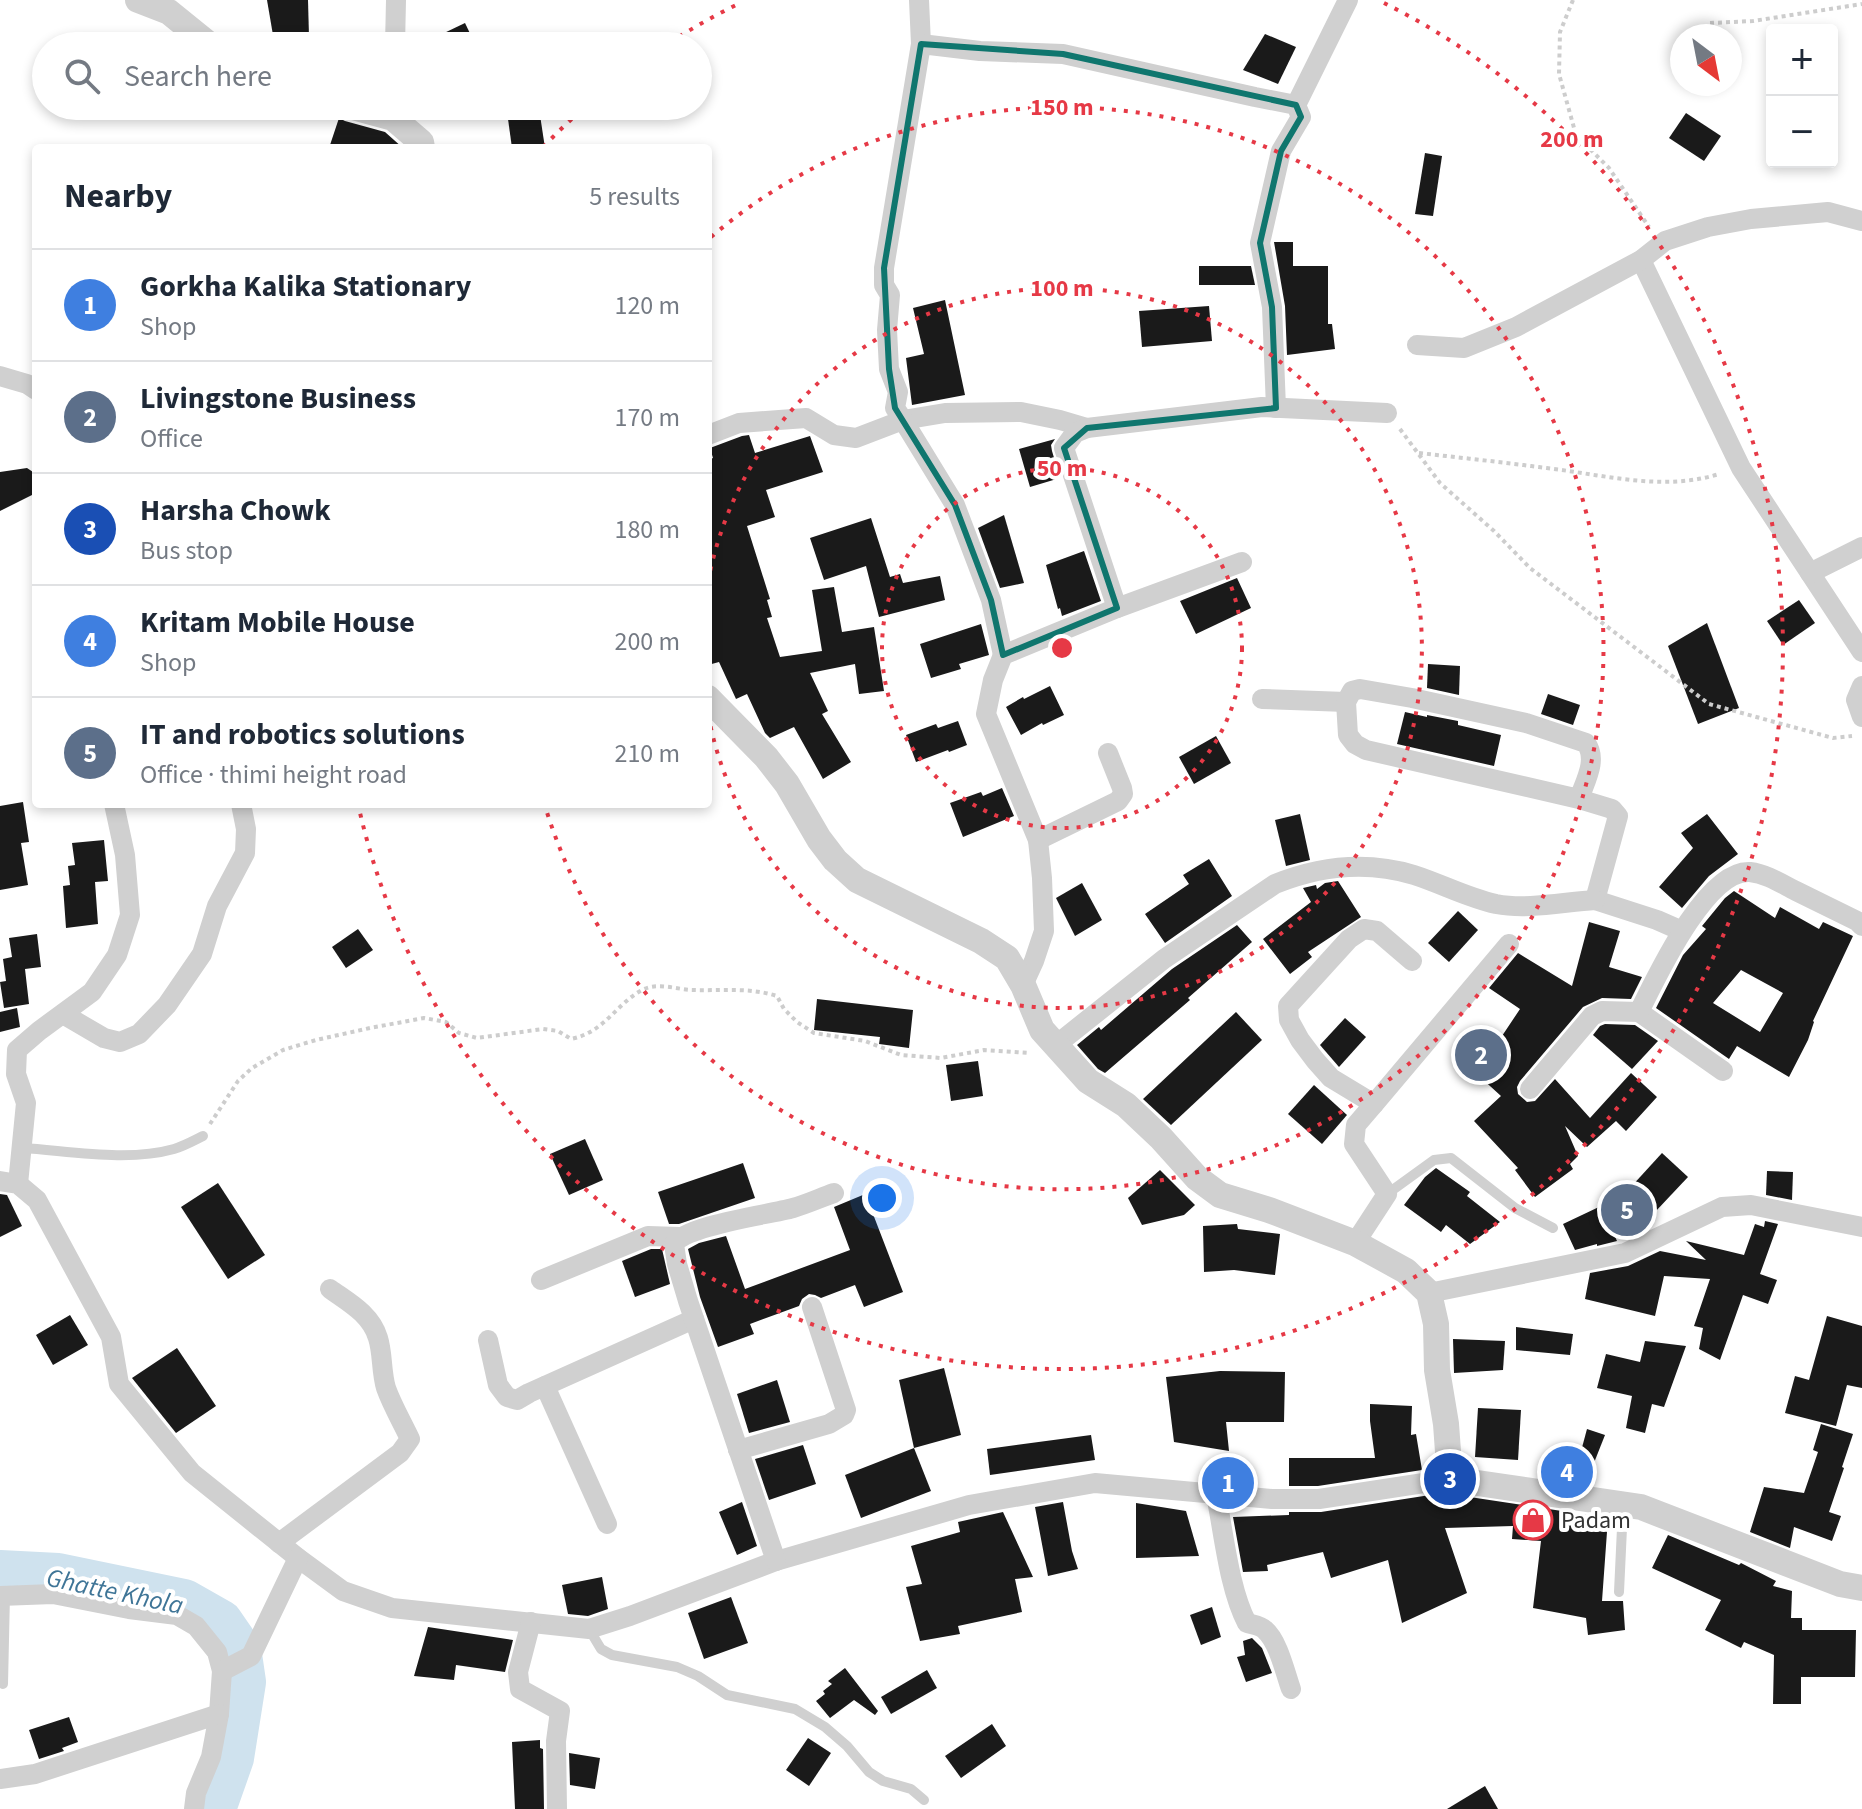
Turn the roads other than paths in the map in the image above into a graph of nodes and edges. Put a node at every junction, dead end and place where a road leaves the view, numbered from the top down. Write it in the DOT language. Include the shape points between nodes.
graph roads {
  1 [pos="138,0"];
  2 [pos="396,0"];
  3 [pos="919,0"];
  4 [pos="1348,0"];
  5 [pos="194,32"];
  6 [pos="395,32"];
  7 [pos="921,44"];
  8 [pos="1296,105"];
  9 [pos="401,120"];
  10 [pos="421,144"];
  11 [pos="1862,221"];
  12 [pos="1641,260"];
  13 [pos="1417,345"];
  14 [pos="0,376"];
  15 [pos="32,387"];
  16 [pos="1276,408"];
  17 [pos="1387,413"];
  18 [pos="903,420"];
  19 [pos="1087,428"];
  20 [pos="712,433"];
  21 [pos="1862,547"];
  22 [pos="1242,562"];
  23 [pos="1810,573"];
  24 [pos="1117,608"];
  25 [pos="1862,652"];
  26 [pos="1003,655"];
  27 [pos="1862,686"];
  28 [pos="1262,699"];
  29 [pos="712,702"];
  30 [pos="1346,702"];
  31 [pos="1862,717"];
  32 [pos="1108,753"];
  33 [pos="1579,799"];
  34 [pos="115,808"];
  35 [pos="242,808"];
  36 [pos="1038,840"];
  37 [pos="1595,900"];
  38 [pos="1862,926"];
  39 [pos="1682,931"];
  40 [pos="1509,944"];
  41 [pos="1412,961"];
  42 [pos="1023,985"];
  43 [pos="1639,1012"];
  44 [pos="63,1014"];
  45 [pos="1056,1045"];
  46 [pos="8,1046"];
  47 [pos="1723,1071"];
  48 [pos="1530,1089"];
  49 [pos="1374,1104"];
  50 [pos="203,1136"];
  51 [pos="23,1148"];
  52 [pos="9,1182"];
  53 [pos="834,1193"];
  54 [pos="1387,1194"];
  55 [pos="1862,1227"];
  56 [pos="1553,1228"];
  57 [pos="679,1237"];
  58 [pos="1355,1243"];
  59 [pos="541,1280"];
  60 [pos="330,1289"];
  61 [pos="1429,1293"];
  62 [pos="812,1307"];
  63 [pos="694,1319"];
  64 [pos="488,1340"];
  65 [pos="545,1386"];
  66 [pos="738,1450"];
  67 [pos="1450,1479"];
  68 [pos="1216,1495"];
  69 [pos="1627,1505"];
  70 [pos="607,1524"];
  71 [pos="279,1543"];
  72 [pos="298,1558"];
  73 [pos="776,1561"];
  74 [pos="1862,1588"];
  75 [pos="1619,1592"];
  76 [pos="2,1596"];
  77 [pos="531,1622"];
  78 [pos="589,1629"];
  79 [pos="222,1671"];
  80 [pos="3,1684"];
  81 [pos="1291,1689"];
  82 [pos="219,1714"];
  83 [pos="0,1779"];
  84 [pos="924,1800"];
  85 [pos="194,1809"];
  86 [pos="557,1809"];
  1 -- 5 [label="street" via="169,12"];
  2 -- 6 [label="street"];
  3 -- 7 [label="street"];
  4 -- 8 [label="street"];
  7 -- 8 [label="street" via="1063,54"];
  7 -- 18 [label="street" via="884,268 890,295 889,369 898,392 895,408"];
  8 -- 16 [label="street" via="1301,117 1281,151 1260,243 1272,307"];
  9 -- 10 [label="street"];
  11 -- 12 [label="street" via="1828,212 1751,219 1665,241"];
  12 -- 13 [label="street" via="1516,327 1464,348"];
  12 -- 23 [label="street" via="1741,468"];
  14 -- 15 [label="street"];
  16 -- 17 [label="street"];
  16 -- 19 [label="street"];
  18 -- 19 [label="street" via="945,413 1021,412"];
  18 -- 20 [label="street" via="856,438 834,435 806,418 739,423"];
  18 -- 26 [label="street" via="955,505 991,600"];
  19 -- 24 [label="street" via="1075,433 1064,448"];
  21 -- 23 [label="street"];
  22 -- 24 [label="street"];
  23 -- 25 [label="street"];
  24 -- 26 [label="street"];
  26 -- 36 [label="street" via="986,714"];
  27 -- 31 [label="street" via="1856,700"];
  28 -- 30 [label="street"];
  29 -- 42 [label="street" via="766,757 835,860 857,880 1007,958"];
  30 -- 33 [label="street" via="1348,735 1366,750"];
  30 -- 33 [label="street" via="1360,689 1526,723 1586,743 1592,761"];
  32 -- 36 [label="street" via="1121,798"];
  33 -- 37 [label="street" via="1612,809 1618,816"];
  34 -- 44 [label="street" via="130,915 117,955 92,992"];
  35 -- 44 [label="street" via="245,853 217,906 202,954 167,1005 139,1034 120,1042"];
  36 -- 42 [label="street" via="1044,931"];
  37 -- 39 [label="street"];
  37 -- 45 [label="street" via="1494,903 1374,866 1291,877 1164,959"];
  38 -- 39 [label="street" via="1767,876 1748,872 1717,886"];
  39 -- 43 [label="street"];
  40 -- 49 [label="street"];
  41 -- 49 [label="street" via="1377,931 1364,929 1288,1006 1289,1020 1315,1060 1331,1078"];
  42 -- 45 [label="street" via="1042,1030"];
  43 -- 47 [label="street"];
  43 -- 48 [label="street" via="1602,1011 1592,1016"];
  44 -- 46 [label="street"];
  45 -- 58 [label="street" via="1088,1081 1126,1105 1220,1195"];
  46 -- 51 [label="street" via="26,1103"];
  49 -- 54 [label="street" via="1356,1125 1354,1144"];
  50 -- 51 [label="lane" via="148,1154"];
  51 -- 52 [label="street"];
  52 -- 71 [label="street" via="37,1200 111,1337 119,1384 192,1473"];
  53 -- 57 [label="street"];
  54 -- 56 [label="lane" via="1434,1160 1451,1158 1515,1208"];
  54 -- 58 [label="street"];
  55 -- 61 [label="street" via="1751,1205 1722,1207 1625,1253"];
  57 -- 59 [label="street" via="648,1236"];
  57 -- 63 [label="street" via="674,1244 677,1264"];
  58 -- 61 [label="street" via="1406,1271"];
  60 -- 71 [label="street" via="361,1311 374,1329 387,1389 410,1439 400,1453"];
  61 -- 67 [label="street"];
  62 -- 66 [label="street" via="844,1415"];
  63 -- 65 [label="street"];
  63 -- 66 [label="street"];
  64 -- 65 [label="street" via="498,1385 507,1397 517,1400"];
  65 -- 70 [label="street"];
  66 -- 73 [label="street"];
  67 -- 68 [label="street" via="1319,1499"];
  67 -- 69 [label="street"];
  68 -- 73 [label="street" via="1095,1483 969,1505"];
  68 -- 81 [label="street" via="1242,1613 1247,1623 1259,1626 1274,1641"];
  69 -- 74 [label="street"];
  69 -- 75 [label="lane"];
  71 -- 72 [label="street"];
  72 -- 77 [label="street" via="343,1591 392,1608"];
  72 -- 79 [label="street" via="251,1656"];
  73 -- 78 [label="street"];
  76 -- 79 [label="street" via="53,1594 177,1615 196,1626 217,1652"];
  76 -- 80 [label="lane"];
  77 -- 78 [label="street"];
  77 -- 86 [label="street" via="518,1672 520,1689 560,1711"];
  78 -- 84 [label="lane" via="601,1649 612,1655 677,1667 727,1695 795,1709 825,1727 869,1772"];
  79 -- 82 [label="street"];
  82 -- 83 [label="street" via="35,1774"];
  82 -- 85 [label="street"];
}
